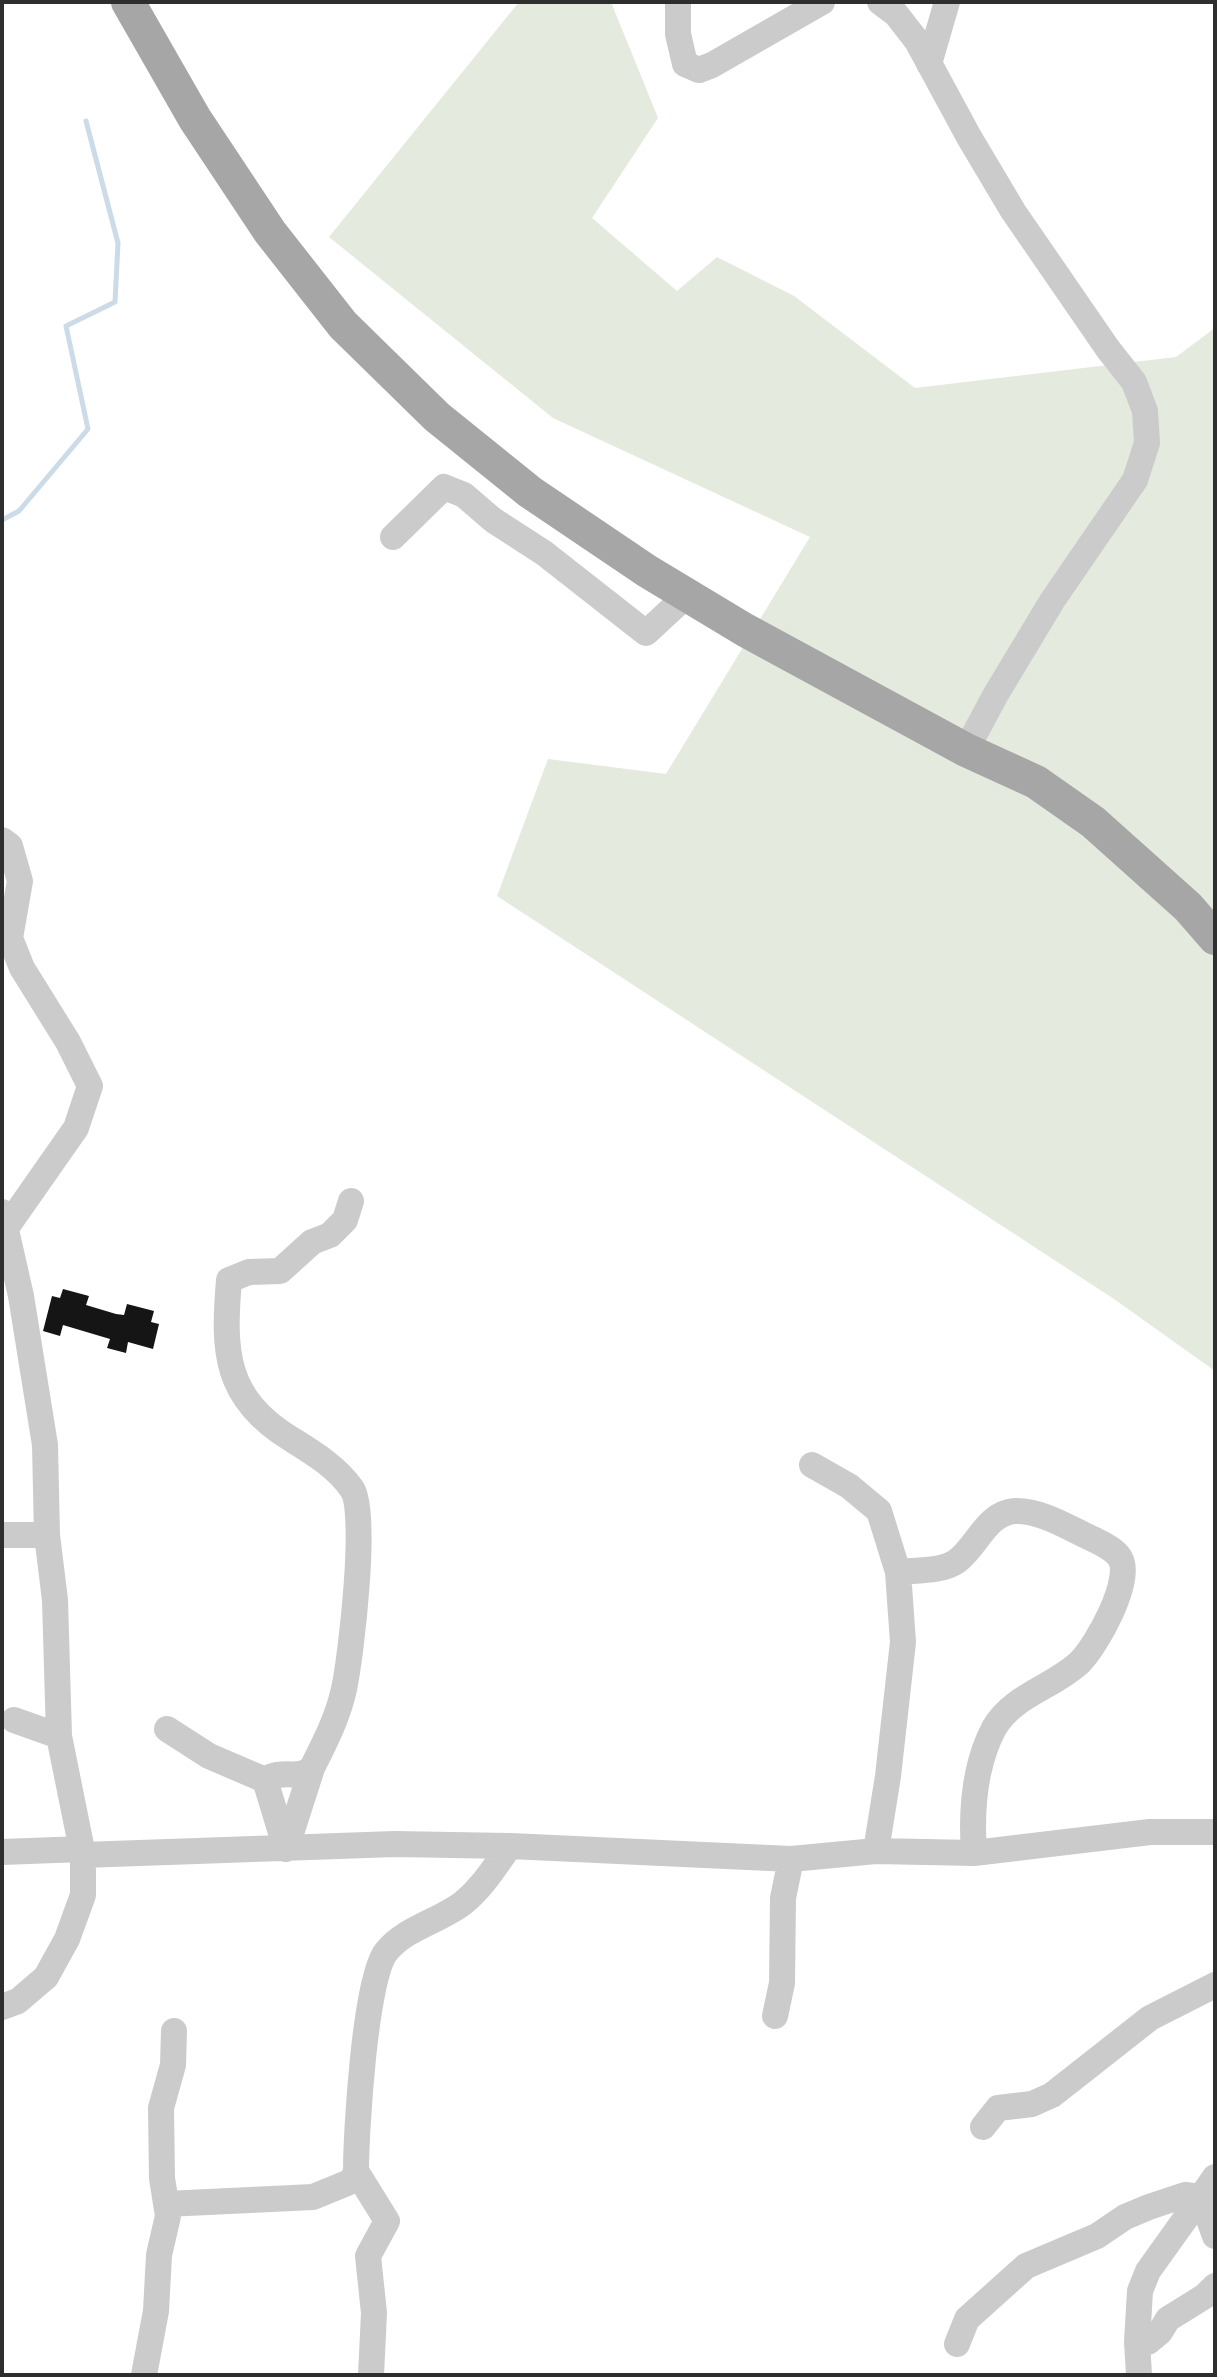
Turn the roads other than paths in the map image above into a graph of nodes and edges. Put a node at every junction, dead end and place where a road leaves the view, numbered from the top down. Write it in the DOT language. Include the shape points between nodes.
graph roads {
  1 [pos="128,2"];
  2 [pos="678,2"];
  3 [pos="822,2"];
  4 [pos="880,2"];
  5 [pos="947,2"];
  6 [pos="929,64"];
  7 [pos="393,537"];
  8 [pos="687,595"];
  9 [pos="966,750"];
  10 [pos="2,840"];
  11 [pos="1215,938"];
  12 [pos="351,1201"];
  13 [pos="4,1220"];
  14 [pos="812,1465"];
  15 [pos="2,1535"];
  16 [pos="47,1535"];
  17 [pos="898,1572"];
  18 [pos="14,1720"];
  19 [pos="167,1729"];
  20 [pos="59,1736"];
  21 [pos="312,1768"];
  22 [pos="265,1780"];
  23 [pos="1215,1832"];
  24 [pos="510,1846"];
  25 [pos="286,1849"];
  26 [pos="876,1851"];
  27 [pos="2,1852"];
  28 [pos="83,1852"];
  29 [pos="974,1853"];
  30 [pos="791,1859"];
  31 [pos="1215,1985"];
  32 [pos="2,2007"];
  33 [pos="775,2016"];
  34 [pos="174,2031"];
  35 [pos="983,2127"];
  36 [pos="356,2171"];
  37 [pos="1208,2187"];
  38 [pos="166,2204"];
  39 [pos="1215,2236"];
  40 [pos="1215,2286"];
  41 [pos="1137,2342"];
  42 [pos="957,2344"];
  43 [pos="144,2375"];
  44 [pos="371,2375"];
  45 [pos="1139,2375"];
  1 -- 8 [label="main road" via="195,119 270,232 343,325 437,417 530,492"];
  2 -- 3 [label="street" via="681,52 685,64 699,70"];
  4 -- 6 [label="street" via="896,14"];
  5 -- 6 [label="street"];
  6 -- 9 [label="street" via="1013,211 1134,382 1145,411 1147,443 1135,480 1052,601"];
  7 -- 8 [label="street" via="444,487 464,495 646,633"];
  8 -- 9 [label="main road"];
  9 -- 11 [label="main road" via="1036,782 1093,822"];
  10 -- 13 [label="street" via="10,846 20,881 10,938 90,1086 76,1128"];
  12 -- 21 [label="street" via="338,1228 312,1242 280,1271 249,1272 229,1280 226,1320 227,1349 244,1397 260,1418 341,1477 358,1504 344,1689"];
  13 -- 16 [label="street" via="45,1445"];
  14 -- 17 [label="street" via="879,1511"];
  15 -- 16 [label="street"];
  16 -- 20 [label="street" via="55,1600"];
  17 -- 26 [label="street" via="903,1642"];
  17 -- 29 [label="street" via="956,1563 987,1526 1017,1511 1037,1514 1110,1548 1121,1559 1120,1589 1093,1648 1078,1664 1010,1707 995,1728 971,1812"];
  18 -- 20 [label="street"];
  19 -- 22 [label="street" via="209,1756"];
  20 -- 28 [label="street"];
  21 -- 22 [label="street"];
  21 -- 25 [label="street"];
  22 -- 25 [label="street"];
  23 -- 29 [label="street" via="1150,1832"];
  24 -- 25 [label="street"];
  24 -- 30 [label="street"];
  24 -- 36 [label="street" via="462,1904 407,1934 384,1954 361,2076"];
  25 -- 28 [label="street"];
  26 -- 29 [label="street"];
  26 -- 30 [label="street"];
  27 -- 28 [label="street"];
  28 -- 32 [label="street" via="83,1895 67,1939 46,1977 18,2001"];
  30 -- 33 [label="street" via="783,1898 782,1983"];
  31 -- 35 [label="street" via="1150,2018 1052,2095 1032,2104 998,2108"];
  34 -- 38 [label="street" via="173,2065 161,2108"];
  36 -- 38 [label="street" via="352,2181 313,2197"];
  36 -- 44 [label="street" via="387,2221 368,2256 374,2313"];
  37 -- 39 [label="street"];
  37 -- 41 [label="street" via="1148,2271 1140,2291"];
  37 -- 42 [label="street" via="1125,2217 1097,2236 1026,2266 967,2319"];
  38 -- 43 [label="street"];
  40 -- 41 [label="street" via="1168,2319 1148,2342"];
  41 -- 45 [label="street"];
}
